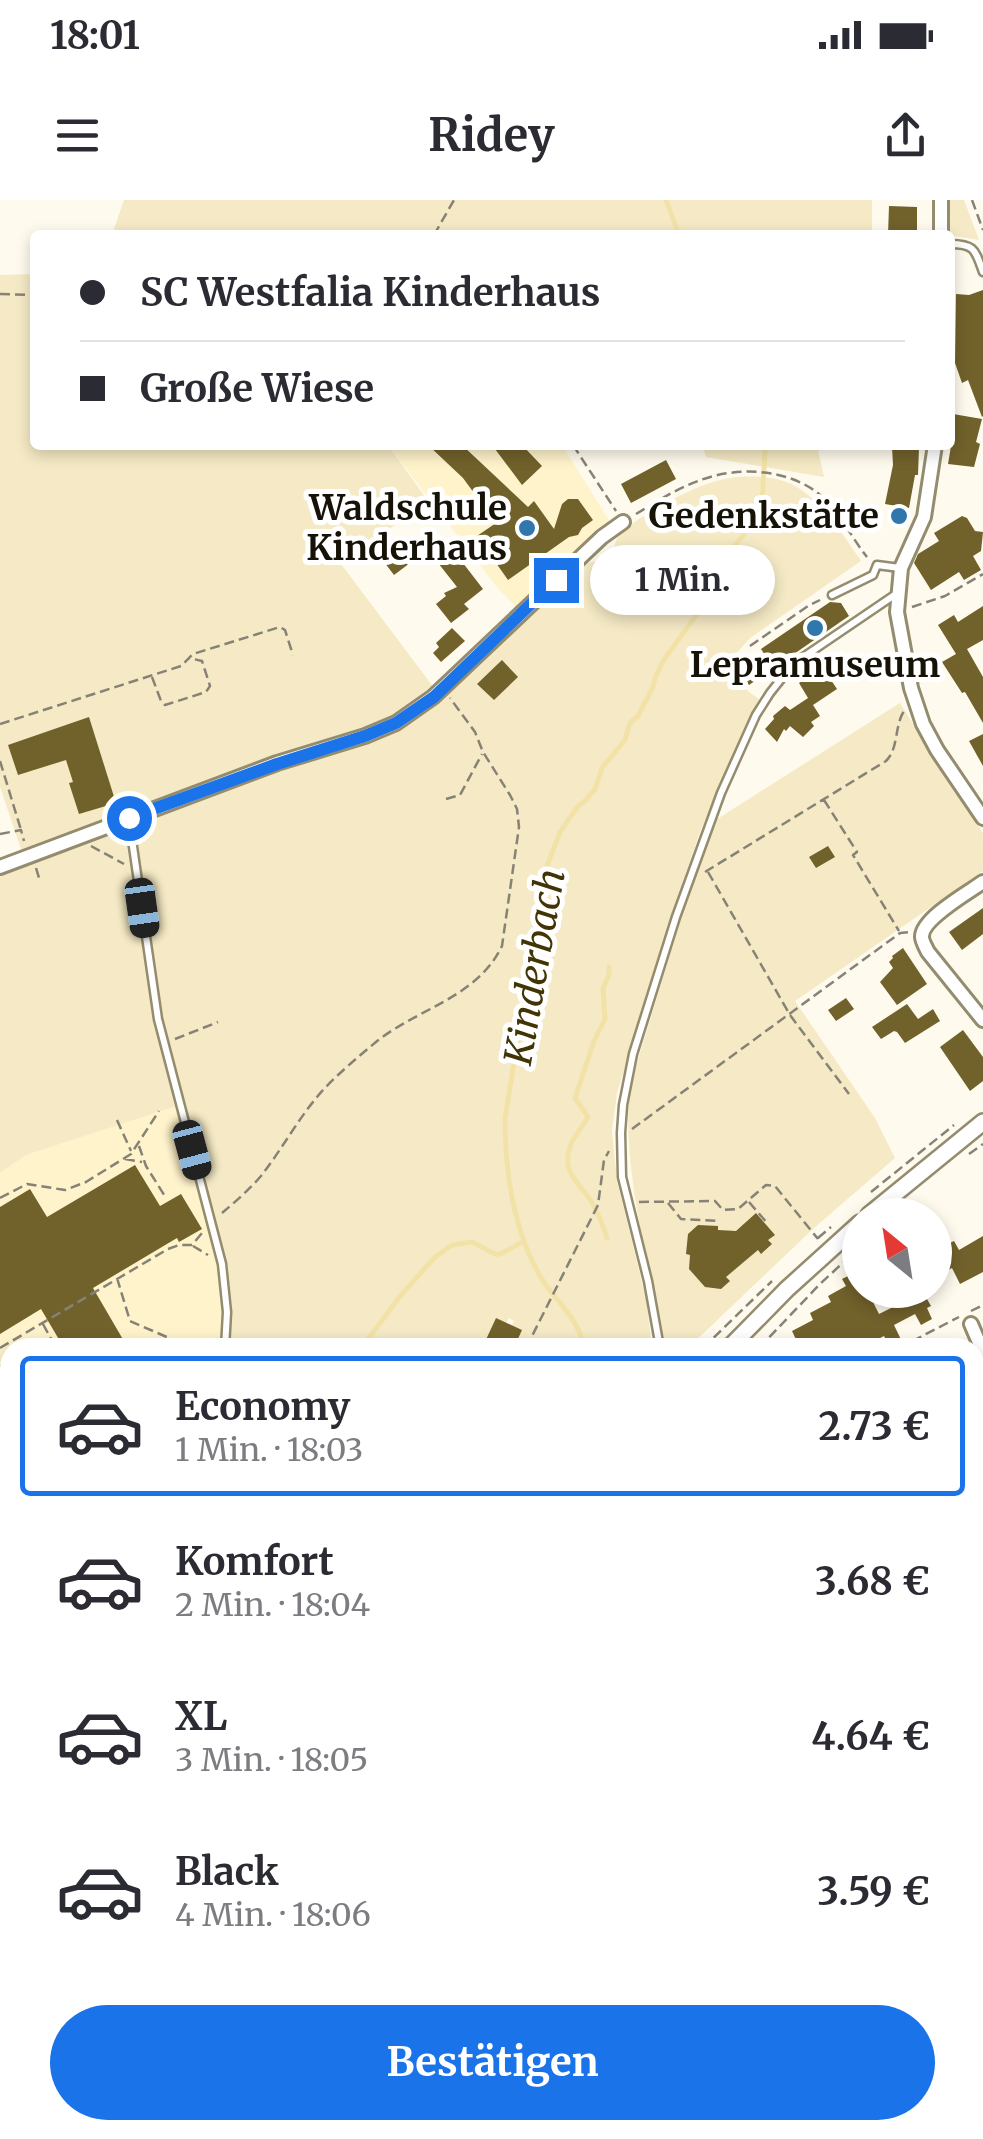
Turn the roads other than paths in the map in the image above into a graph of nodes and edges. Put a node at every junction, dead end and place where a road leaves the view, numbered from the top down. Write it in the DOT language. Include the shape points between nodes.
graph roads {
  1 [pos="940,200"];
  2 [pos="941,230"];
  3 [pos="955,244"];
  4 [pos="983,270"];
  5 [pos="933,450"];
  6 [pos="624,522"];
  7 [pos="902,568"];
  8 [pos="898,593"];
  9 [pos="832,595"];
  10 [pos="129,818"];
  11 [pos="983,818"];
  12 [pos="0,867"];
  13 [pos="983,882"];
  14 [pos="983,1020"];
  15 [pos="983,1122"];
  16 [pos="890,1198"];
  17 [pos="842,1240"];
  18 [pos="970,1324"];
  19 [pos="225,1338"];
  20 [pos="658,1338"];
  21 [pos="738,1338"];
  22 [pos="976,1338"];
  1 -- 2 [label="street"];
  3 -- 4 [label="lane" via="975,250"];
  5 -- 7 [label="street" via="924,517"];
  6 -- 10 [label="street" via="418,710 365,736"];
  7 -- 8 [label="street"];
  7 -- 9 [label="lane" via="878,564 873,575"];
  8 -- 11 [label="street" via="923,724"];
  8 -- 20 [label="lane" via="792,664 770,693 721,793 688,883 623,1105 622,1177"];
  10 -- 12 [label="street"];
  10 -- 19 [label="lane" via="158,1020 222,1264"];
  13 -- 14 [label="street" via="922,931 928,952"];
  15 -- 16 [label="street"];
  17 -- 21 [label="street"];
  18 -- 22 [label="street"];
}
